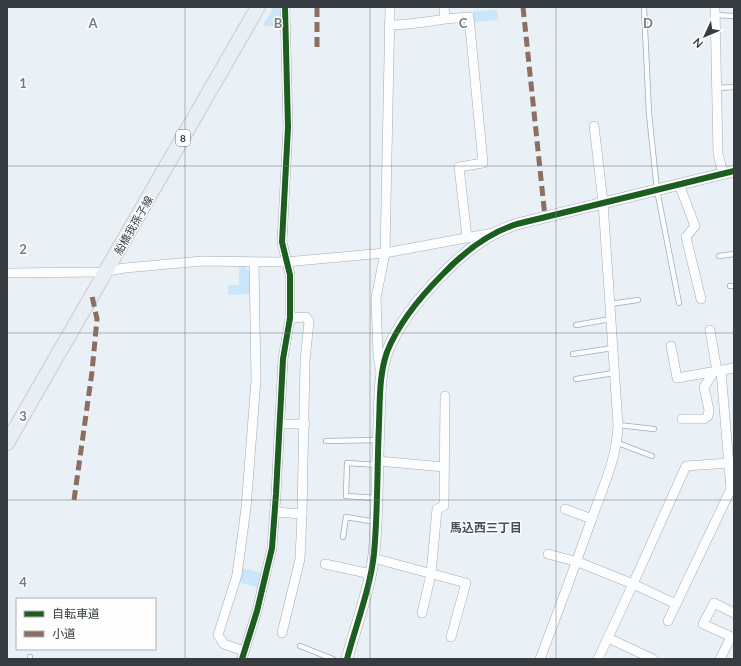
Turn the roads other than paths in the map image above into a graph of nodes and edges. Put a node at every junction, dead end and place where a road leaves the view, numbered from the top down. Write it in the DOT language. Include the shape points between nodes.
graph roads {
  1 [pos="258,7"];
  2 [pos="285,7"];
  3 [pos="390,7"];
  4 [pos="444,7"];
  5 [pos="644,7"];
  6 [pos="715,11"];
  7 [pos="734,16"];
  8 [pos="445,18"];
  9 [pos="389,25"];
  10 [pos="734,87"];
  11 [pos="716,88"];
  12 [pos="594,126"];
  13 [pos="729,172"];
  14 [pos="679,184"];
  15 [pos="657,190"];
  16 [pos="603,202"];
  17 [pos="494,233"];
  18 [pos="467,237"];
  19 [pos="385,253"];
  20 [pos="734,254"];
  21 [pos="719,256"];
  22 [pos="254,262"];
  23 [pos="285,262"];
  24 [pos="108,270"];
  25 [pos="7,273"];
  26 [pos="701,298"];
  27 [pos="638,300"];
  28 [pos="679,303"];
  29 [pos="610,304"];
  30 [pos="290,318"];
  31 [pos="611,319"];
  32 [pos="576,325"];
  33 [pos="710,330"];
  34 [pos="671,346"];
  35 [pos="612,348"];
  36 [pos="573,354"];
  37 [pos="734,368"];
  38 [pos="717,372"];
  39 [pos="614,373"];
  40 [pos="381,374"];
  41 [pos="576,379"];
  42 [pos="445,396"];
  43 [pos="682,419"];
  44 [pos="280,424"];
  45 [pos="304,424"];
  46 [pos="618,425"];
  47 [pos="654,429"];
  48 [pos="379,440"];
  49 [pos="326,441"];
  50 [pos="7,443"];
  51 [pos="618,443"];
  52 [pos="652,456"];
  53 [pos="378,463"];
  54 [pos="728,463"];
  55 [pos="444,467"];
  56 [pos="377,498"];
  57 [pos="565,509"];
  58 [pos="275,512"];
  59 [pos="302,514"];
  60 [pos="592,519"];
  61 [pos="376,522"];
  62 [pos="343,537"];
  63 [pos="548,554"];
  64 [pos="373,558"];
  65 [pos="578,562"];
  66 [pos="325,564"];
  67 [pos="370,574"];
  68 [pos="431,574"];
  69 [pos="633,584"];
  70 [pos="676,604"];
  71 [pos="734,613"];
  72 [pos="422,614"];
  73 [pos="668,621"];
  74 [pos="282,633"];
  75 [pos="451,637"];
  76 [pos="608,638"];
  77 [pos="732,638"];
  78 [pos="300,646"];
  79 [pos="243,655"];
  80 [pos="333,659"];
  81 [pos="347,659"];
  82 [pos="540,659"];
  83 [pos="598,659"];
  84 [pos="653,659"];
  85 [pos="720,659"];
  1 -- 24 [label="main road, 船橋我孫子線 / 8"];
  2 -- 23 [label="street" via="288,127 282,242"];
  3 -- 9 [label="street"];
  4 -- 8 [label="street"];
  5 -- 15 [label="lane" via="649,114"];
  6 -- 7 [label="lane"];
  6 -- 11 [label="street"];
  8 -- 9 [label="street" via="412,25"];
  8 -- 18 [label="street" via="469,17 483,163 459,167"];
  9 -- 19 [label="street"];
  10 -- 11 [label="lane"];
  11 -- 13 [label="street" via="718,154"];
  12 -- 16 [label="street"];
  13 -- 14 [label="street"];
  14 -- 15 [label="street"];
  14 -- 26 [label="street" via="696,226 686,237"];
  15 -- 16 [label="street"];
  15 -- 28 [label="lane"];
  16 -- 17 [label="street"];
  16 -- 29 [label="street"];
  17 -- 18 [label="street"];
  17 -- 40 [label="street" via="451,266 418,300 387,352"];
  18 -- 19 [label="street"];
  19 -- 23 [label="street"];
  19 -- 40 [label="street" via="376,298"];
  20 -- 21 [label="lane"];
  22 -- 23 [label="street"];
  22 -- 24 [label="street" via="202,261"];
  22 -- 79 [label="street" via="256,380 246,508 236,575 218,635 224,644"];
  23 -- 30 [label="street" via="290,275"];
  24 -- 25 [label="street"];
  24 -- 50 [label="main road, 船橋我孫子線 / 8"];
  27 -- 29 [label="lane"];
  29 -- 31 [label="street"];
  30 -- 44 [label="street" via="283,359"];
  30 -- 45 [label="street" via="306,317 309,321 305,361"];
  31 -- 32 [label="lane"];
  31 -- 35 [label="street"];
  33 -- 38 [label="street"];
  34 -- 38 [label="street" via="677,378"];
  35 -- 36 [label="lane"];
  35 -- 39 [label="street"];
  37 -- 38 [label="street"];
  38 -- 43 [label="street" via="704,387 708,416 704,419"];
  38 -- 54 [label="street"];
  39 -- 41 [label="lane"];
  39 -- 46 [label="street"];
  40 -- 48 [label="street"];
  42 -- 55 [label="street"];
  44 -- 45 [label="street"];
  44 -- 58 [label="street"];
  45 -- 59 [label="street"];
  46 -- 47 [label="lane"];
  46 -- 51 [label="street"];
  48 -- 49 [label="lane"];
  48 -- 53 [label="street"];
  51 -- 52 [label="lane"];
  51 -- 60 [label="street"];
  53 -- 55 [label="street"];
  53 -- 56 [label="street"];
  53 -- 56 [label="lane" via="347,463 346,496"];
  54 -- 69 [label="street" via="686,466"];
  54 -- 70 [label="street" via="731,489"];
  55 -- 68 [label="street" via="444,506 437,509"];
  56 -- 61 [label="street"];
  57 -- 60 [label="street"];
  58 -- 59 [label="street"];
  58 -- 79 [label="street" via="272,548 257,611"];
  59 -- 74 [label="street" via="300,559"];
  60 -- 65 [label="street"];
  61 -- 62 [label="lane" via="346,517"];
  61 -- 64 [label="street"];
  63 -- 65 [label="street"];
  64 -- 67 [label="street"];
  64 -- 68 [label="street"];
  65 -- 69 [label="street"];
  65 -- 82 [label="street"];
  66 -- 67 [label="street"];
  67 -- 81 [label="street"];
  68 -- 72 [label="street"];
  68 -- 75 [label="street" via="466,583"];
  69 -- 70 [label="street"];
  69 -- 76 [label="street"];
  70 -- 73 [label="street"];
  71 -- 77 [label="street" via="714,603 703,624"];
  76 -- 83 [label="street"];
  76 -- 84 [label="street"];
  77 -- 85 [label="street"];
  78 -- 80 [label="lane"];
}
